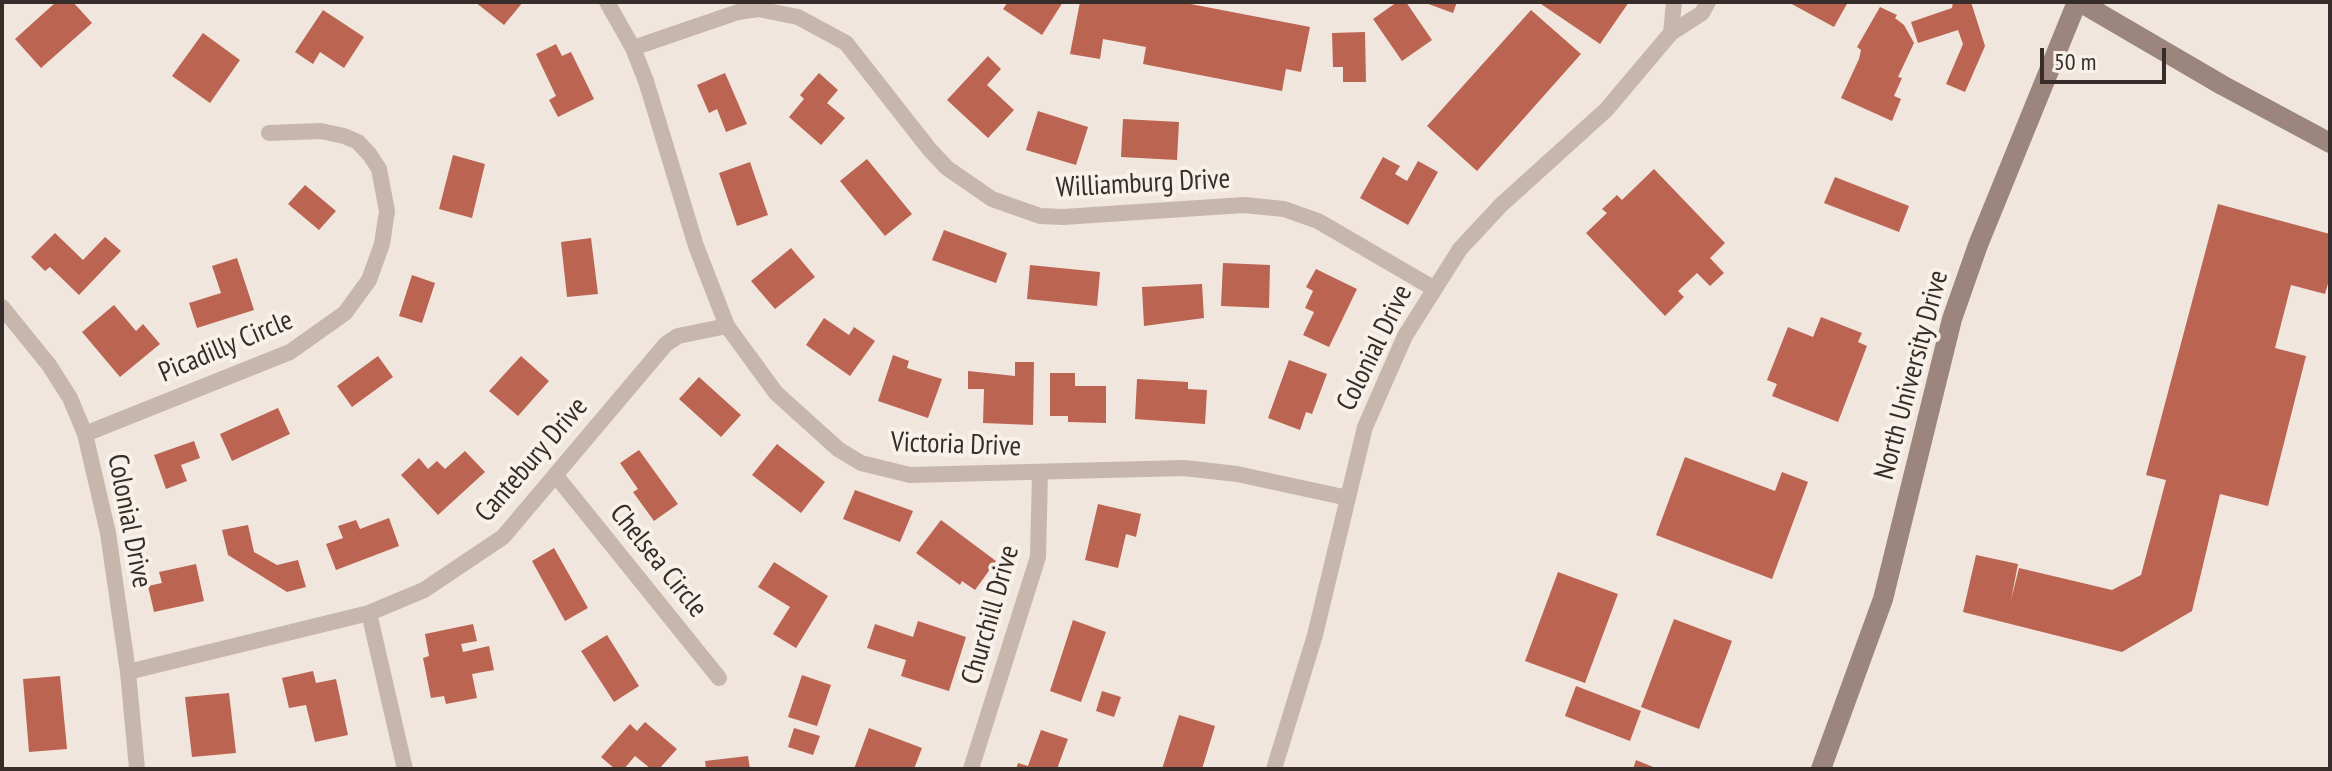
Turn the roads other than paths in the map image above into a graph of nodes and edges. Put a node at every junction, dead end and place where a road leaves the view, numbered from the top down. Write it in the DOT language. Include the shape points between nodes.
graph roads {
  1 [pos="607,2"];
  2 [pos="1674,2"];
  3 [pos="1708,2"];
  4 [pos="2079,2"];
  5 [pos="1671,33"];
  6 [pos="633,48"];
  7 [pos="269,133"];
  8 [pos="2330,143"];
  9 [pos="1433,288"];
  10 [pos="2,307"];
  11 [pos="727,326"];
  12 [pos="85,434"];
  13 [pos="1040,473"];
  14 [pos="557,477"];
  15 [pos="1348,498"];
  16 [pos="369,613"];
  17 [pos="128,672"];
  18 [pos="719,678"];
  19 [pos="137,769"];
  20 [pos="405,769"];
  21 [pos="971,769"];
  22 [pos="1274,769"];
  23 [pos="1821,769"];
  1 -- 6 [label="street, Victoria Drive"];
  2 -- 5 [label="street"];
  3 -- 5 [label="street, Colonial Drive" via="1702,13"];
  4 -- 8 [label="main road"];
  4 -- 23 [label="main road, North University Drive" via="1952,319 1876,622"];
  5 -- 9 [label="street, Colonial Drive" via="1606,110 1480,227"];
  6 -- 9 [label="street, Williamburg Drive" via="738,12 758,9 798,17 846,43 947,168 992,199 1040,216 1063,217 1244,205 1284,209 1318,221"];
  6 -- 11 [label="street, Victoria Drive"];
  7 -- 12 [label="street, Picadilly Circle" via="321,131 344,136 358,142 375,162 387,211 369,280 345,313 300,346"];
  9 -- 15 [label="street, Colonial Drive" via="1373,401"];
  10 -- 12 [label="street, Colonial Drive" via="49,365"];
  11 -- 13 [label="street, Victoria Drive" via="776,393 861,463 910,475"];
  11 -- 14 [label="street, Cantebury Drive" via="678,336 666,344"];
  12 -- 17 [label="street, Colonial Drive" via="108,533"];
  13 -- 15 [label="street, Victoria Drive" via="1198,469"];
  13 -- 21 [label="street, Churchill Drive" via="1038,557"];
  14 -- 16 [label="street, Cantebury Drive" via="503,537 479,555 424,590"];
  14 -- 18 [label="street, Chelsea Circle"];
  15 -- 22 [label="street, Colonial Drive" via="1315,635"];
  16 -- 17 [label="street, Cantebury Drive"];
  16 -- 20 [label="street"];
  17 -- 19 [label="street, Colonial Drive"];
}
